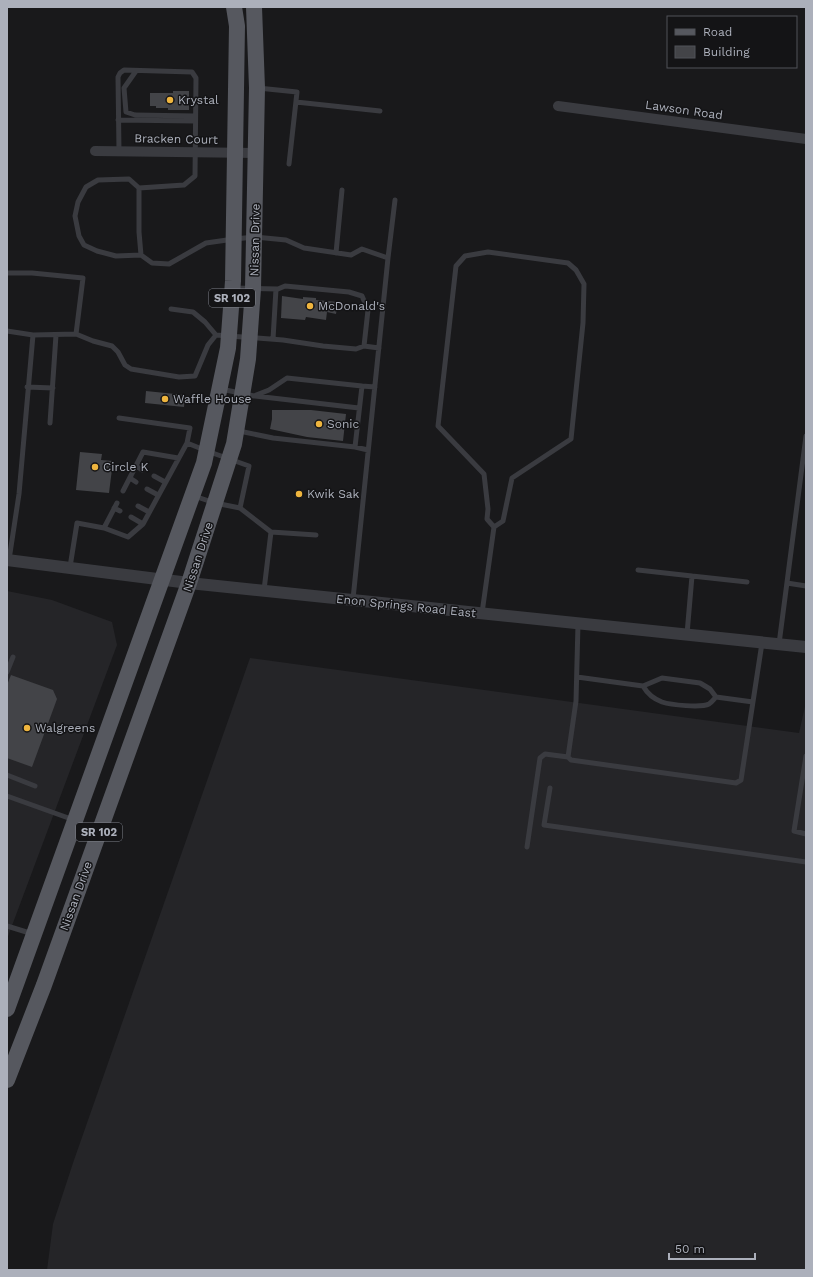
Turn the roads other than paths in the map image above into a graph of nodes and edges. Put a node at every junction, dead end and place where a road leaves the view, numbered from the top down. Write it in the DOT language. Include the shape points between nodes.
graph roads {
  1 [pos="234,7"];
  2 [pos="254,7"];
  3 [pos="136,71"];
  4 [pos="257,88"];
  5 [pos="296,102"];
  6 [pos="558,106"];
  7 [pos="380,111"];
  8 [pos="195,118"];
  9 [pos="118,120"];
  10 [pos="806,139"];
  11 [pos="95,151"];
  12 [pos="119,151"];
  13 [pos="195,152"];
  14 [pos="235,153"];
  15 [pos="257,153"];
  16 [pos="288,164"];
  17 [pos="139,188"];
  18 [pos="342,190"];
  19 [pos="395,200"];
  20 [pos="255,237"];
  21 [pos="234,239"];
  22 [pos="336,253"];
  23 [pos="141,255"];
  24 [pos="388,258"];
  25 [pos="7,273"];
  26 [pos="233,288"];
  27 [pos="253,289"];
  28 [pos="276,289"];
  29 [pos="171,309"];
  30 [pos="7,331"];
  31 [pos="76,334"];
  32 [pos="33,335"];
  33 [pos="56,335"];
  34 [pos="222,335"];
  35 [pos="250,337"];
  36 [pos="273,339"];
  37 [pos="364,346"];
  38 [pos="379,348"];
  39 [pos="362,386"];
  40 [pos="28,387"];
  41 [pos="375,387"];
  42 [pos="52,388"];
  43 [pos="219,389"];
  44 [pos="248,395"];
  45 [pos="360,408"];
  46 [pos="119,418"];
  47 [pos="50,423"];
  48 [pos="236,431"];
  49 [pos="806,436"];
  50 [pos="187,443"];
  51 [pos="355,447"];
  52 [pos="368,450"];
  53 [pos="206,451"];
  54 [pos="178,458"];
  55 [pos="229,459"];
  56 [pos="136,466"];
  57 [pos="142,470"];
  58 [pos="154,476"];
  59 [pos="130,478"];
  60 [pos="136,482"];
  61 [pos="165,482"];
  62 [pos="147,488"];
  63 [pos="123,491"];
  64 [pos="158,495"];
  65 [pos="192,495"];
  66 [pos="117,502"];
  67 [pos="215,503"];
  68 [pos="138,506"];
  69 [pos="114,508"];
  70 [pos="240,508"];
  71 [pos="120,511"];
  72 [pos="149,512"];
  73 [pos="131,517"];
  74 [pos="143,524"];
  75 [pos="494,527"];
  76 [pos="104,528"];
  77 [pos="271,532"];
  78 [pos="316,535"];
  79 [pos="8,560"];
  80 [pos="70,568"];
  81 [pos="638,570"];
  82 [pos="692,576"];
  83 [pos="162,579"];
  84 [pos="747,582"];
  85 [pos="189,583"];
  86 [pos="787,583"];
  87 [pos="806,586"];
  88 [pos="264,591"];
  89 [pos="353,600"];
  90 [pos="482,614"];
  91 [pos="578,624"];
  92 [pos="687,635"];
  93 [pos="762,643"];
  94 [pos="778,644"];
  95 [pos="806,648"];
  96 [pos="12,657"];
  97 [pos="7,672"];
  98 [pos="577,677"];
  99 [pos="643,686"];
  100 [pos="716,697"];
  101 [pos="753,702"];
  102 [pos="568,756"];
  103 [pos="806,756"];
  104 [pos="7,775"];
  105 [pos="35,786"];
  106 [pos="550,788"];
  107 [pos="7,796"];
  108 [pos="75,820"];
  109 [pos="806,834"];
  110 [pos="527,847"];
  111 [pos="806,862"];
  112 [pos="7,926"];
  113 [pos="34,934"];
  114 [pos="7,1009"];
  115 [pos="7,1080"];
  1 -- 14 [label="main road, Nissan Drive / SR 102" via="237,26"];
  2 -- 4 [label="main road, Nissan Drive / SR 102"];
  3 -- 8 [label="lane" via="192,72 196,78"];
  3 -- 8 [label="lane" via="124,88 126,112 135,115"];
  3 -- 9 [label="lane" via="124,70 118,77"];
  4 -- 5 [label="lane" via="297,92"];
  4 -- 15 [label="main road, Nissan Drive / SR 102"];
  5 -- 7 [label="lane"];
  5 -- 16 [label="lane"];
  6 -- 10 [label="street, Lawson Road"];
  8 -- 9 [label="lane"];
  8 -- 13 [label="lane"];
  9 -- 12 [label="lane"];
  11 -- 12 [label="street, Bracken Court"];
  12 -- 13 [label="street, Bracken Court"];
  13 -- 14 [label="street, Bracken Court"];
  13 -- 17 [label="lane" via="195,176 184,185"];
  14 -- 15 [label="street, Bracken Court"];
  14 -- 21 [label="main road, Nissan Drive / SR 102"];
  15 -- 20 [label="main road, Nissan Drive / SR 102"];
  17 -- 23 [label="lane"];
  17 -- 23 [label="lane" via="129,179 98,180 86,188 78,202 75,216 79,236 84,245 116,256"];
  18 -- 22 [label="lane"];
  19 -- 24 [label="lane"];
  20 -- 21 [label="lane"];
  20 -- 22 [label="lane" via="286,240 304,248"];
  20 -- 27 [label="main road, Nissan Drive / SR 102"];
  21 -- 23 [label="lane" via="206,243 169,264 152,263"];
  21 -- 26 [label="main road, Nissan Drive / SR 102"];
  22 -- 24 [label="lane" via="351,255 362,249"];
  24 -- 38 [label="lane"];
  25 -- 31 [label="lane" via="83,278"];
  26 -- 27 [label="lane"];
  26 -- 34 [label="main road, Nissan Drive / SR 102"];
  27 -- 28 [label="lane"];
  27 -- 35 [label="main road, Nissan Drive / SR 102"];
  28 -- 36 [label="lane"];
  28 -- 37 [label="lane" via="285,286 349,292 362,296 368,310"];
  29 -- 34 [label="lane" via="192,312"];
  30 -- 32 [label="lane"];
  31 -- 33 [label="lane"];
  31 -- 34 [label="lane" via="112,346 125,365 131,368 179,377 195,376 208,345"];
  32 -- 33 [label="lane"];
  32 -- 40 [label="lane"];
  33 -- 42 [label="lane"];
  34 -- 35 [label="lane"];
  34 -- 43 [label="main road, Nissan Drive / SR 102" via="228,348"];
  35 -- 36 [label="lane"];
  35 -- 44 [label="main road, Nissan Drive / SR 102"];
  36 -- 37 [label="lane" via="356,349"];
  37 -- 38 [label="lane"];
  38 -- 41 [label="lane"];
  39 -- 41 [label="lane"];
  39 -- 44 [label="lane" via="286,378 269,390"];
  39 -- 45 [label="lane"];
  40 -- 42 [label="lane"];
  40 -- 79 [label="lane" via="19,494"];
  41 -- 52 [label="lane"];
  42 -- 47 [label="lane"];
  43 -- 44 [label="lane"];
  43 -- 53 [label="main road, Nissan Drive / SR 102"];
  44 -- 45 [label="lane"];
  44 -- 48 [label="main road, Nissan Drive / SR 102"];
  45 -- 51 [label="lane"];
  46 -- 50 [label="lane" via="190,428"];
  48 -- 51 [label="lane" via="273,438"];
  48 -- 55 [label="main road, Nissan Drive / SR 102"];
  49 -- 86 [label="lane"];
  50 -- 53 [label="lane"];
  50 -- 54 [label="lane"];
  51 -- 52 [label="lane"];
  52 -- 89 [label="lane"];
  53 -- 55 [label="lane"];
  53 -- 65 [label="main road, Nissan Drive / SR 102"];
  54 -- 56 [label="lane" via="143,452"];
  54 -- 61 [label="lane"];
  55 -- 67 [label="main road, Nissan Drive / SR 102"];
  55 -- 70 [label="lane" via="249,466"];
  56 -- 57 [label="lane"];
  56 -- 59 [label="lane"];
  58 -- 61 [label="lane"];
  59 -- 60 [label="lane"];
  59 -- 63 [label="lane"];
  61 -- 64 [label="lane"];
  62 -- 64 [label="lane"];
  64 -- 72 [label="lane"];
  65 -- 67 [label="lane"];
  65 -- 83 [label="main road, Nissan Drive / SR 102"];
  66 -- 69 [label="lane"];
  67 -- 70 [label="lane"];
  67 -- 85 [label="main road, Nissan Drive / SR 102"];
  68 -- 72 [label="lane"];
  69 -- 71 [label="lane"];
  69 -- 76 [label="lane"];
  70 -- 77 [label="lane"];
  72 -- 74 [label="lane"];
  73 -- 74 [label="lane"];
  74 -- 76 [label="lane" via="128,537"];
  75 -- 75 [label="lane" via="487,519 484,474 438,426 456,266 465,256 488,252 568,263 576,270 584,284 583,323 571,439 512,478 503,520"];
  75 -- 90 [label="lane"];
  76 -- 80 [label="lane" via="77,523"];
  77 -- 78 [label="lane"];
  77 -- 88 [label="lane"];
  79 -- 80 [label="street, Enon Springs Road East"];
  80 -- 83 [label="street, Enon Springs Road East"];
  81 -- 82 [label="lane"];
  82 -- 84 [label="lane"];
  82 -- 92 [label="lane"];
  83 -- 85 [label="street, Enon Springs Road East"];
  83 -- 108 [label="main road, Nissan Drive / SR 102"];
  85 -- 88 [label="street, Enon Springs Road East"];
  85 -- 115 [label="main road, Nissan Drive / SR 102" via="44,985"];
  86 -- 87 [label="lane"];
  86 -- 94 [label="lane"];
  88 -- 89 [label="street, Enon Springs Road East"];
  89 -- 90 [label="street, Enon Springs Road East"];
  90 -- 91 [label="street, Enon Springs Road East"];
  91 -- 92 [label="street, Enon Springs Road East"];
  91 -- 98 [label="lane"];
  92 -- 93 [label="street, Enon Springs Road East"];
  93 -- 94 [label="street, Enon Springs Road East"];
  93 -- 101 [label="lane"];
  94 -- 95 [label="street, Enon Springs Road East"];
  96 -- 97 [label="lane"];
  98 -- 99 [label="lane"];
  98 -- 102 [label="lane"];
  99 -- 100 [label="lane" via="662,678 700,683 710,689"];
  99 -- 100 [label="lane" via="647,693 662,702 700,706 710,704"];
  100 -- 101 [label="lane"];
  101 -- 102 [label="lane" via="741,780 736,783 571,760"];
  102 -- 110 [label="lane" via="545,754 540,758"];
  103 -- 109 [label="lane" via="794,831"];
  104 -- 105 [label="lane"];
  106 -- 111 [label="lane" via="544,825"];
  107 -- 108 [label="lane"];
  108 -- 113 [label="main road, Nissan Drive / SR 102"];
  112 -- 113 [label="lane"];
  113 -- 114 [label="main road, Nissan Drive / SR 102"];
}
